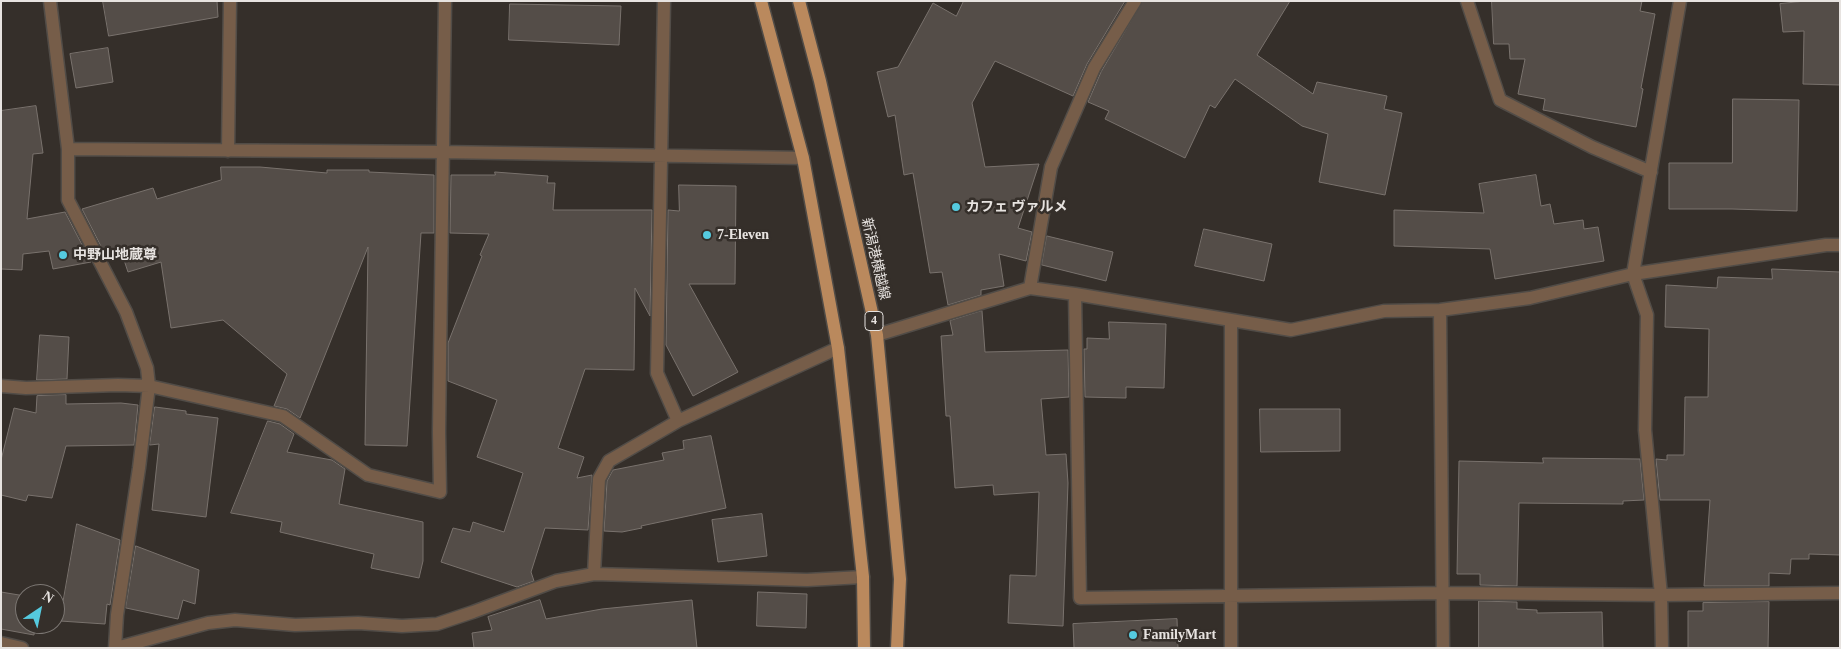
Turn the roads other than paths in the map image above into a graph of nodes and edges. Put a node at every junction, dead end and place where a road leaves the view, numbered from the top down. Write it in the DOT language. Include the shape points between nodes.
graph roads {
  1 [pos="50,1"];
  2 [pos="230,1"];
  3 [pos="445,1"];
  4 [pos="664,1"];
  5 [pos="761,1"];
  6 [pos="799,1"];
  7 [pos="1135,1"];
  8 [pos="1467,1"];
  9 [pos="1680,1"];
  10 [pos="68,149"];
  11 [pos="228,151"];
  12 [pos="442,152"];
  13 [pos="661,157"];
  14 [pos="803,158"];
  15 [pos="1651,172"];
  16 [pos="1840,245"];
  17 [pos="1633,274"];
  18 [pos="1030,288"];
  19 [pos="1075,294"];
  20 [pos="1440,310"];
  21 [pos="1231,320"];
  22 [pos="877,335"];
  23 [pos="838,348"];
  24 [pos="1,386"];
  25 [pos="148,386"];
  26 [pos="678,422"];
  27 [pos="594,574"];
  28 [pos="863,577"];
  29 [pos="1442,593"];
  30 [pos="1840,594"];
  31 [pos="1661,595"];
  32 [pos="1231,596"];
  33 [pos="2,645"];
  34 [pos="22,648"];
  35 [pos="116,648"];
  36 [pos="864,648"];
  37 [pos="896,648"];
  38 [pos="1231,648"];
  39 [pos="1443,648"];
  40 [pos="1662,648"];
  1 -- 10 [label="street"];
  2 -- 11 [label="street"];
  3 -- 12 [label="street"];
  4 -- 13 [label="street"];
  5 -- 14 [label="main road"];
  6 -- 22 [label="main road, 新潟港横越線 / 4"];
  7 -- 18 [label="street" via="1094,68 1051,167"];
  8 -- 15 [label="street" via="1500,100 1592,147"];
  9 -- 15 [label="street"];
  10 -- 11 [label="street"];
  10 -- 25 [label="street" via="68,200 126,312 147,368"];
  11 -- 12 [label="street"];
  12 -- 13 [label="street"];
  12 -- 25 [label="street" via="440,492 368,475 283,416"];
  13 -- 14 [label="street"];
  13 -- 26 [label="street" via="656,373"];
  14 -- 23 [label="main road"];
  15 -- 17 [label="street"];
  16 -- 17 [label="street"];
  17 -- 20 [label="street" via="1530,298"];
  17 -- 31 [label="street" via="1646,314 1645,430"];
  18 -- 19 [label="street"];
  18 -- 22 [label="street"];
  19 -- 21 [label="street"];
  19 -- 32 [label="street" via="1080,598"];
  20 -- 21 [label="street" via="1384,311 1291,330"];
  20 -- 29 [label="street"];
  21 -- 32 [label="street"];
  22 -- 37 [label="main road, 新潟港横越線 / 4" via="900,579"];
  23 -- 26 [label="street"];
  23 -- 28 [label="main road"];
  24 -- 25 [label="street"];
  25 -- 35 [label="street"];
  26 -- 27 [label="street" via="609,461 599,479"];
  27 -- 28 [label="street" via="807,580"];
  27 -- 35 [label="street" via="556,581 437,624 295,625 235,620 208,623"];
  28 -- 36 [label="main road"];
  29 -- 31 [label="street"];
  29 -- 32 [label="street"];
  29 -- 39 [label="street"];
  30 -- 31 [label="street"];
  31 -- 40 [label="street"];
  32 -- 38 [label="street"];
  33 -- 34 [label="street"];
}
